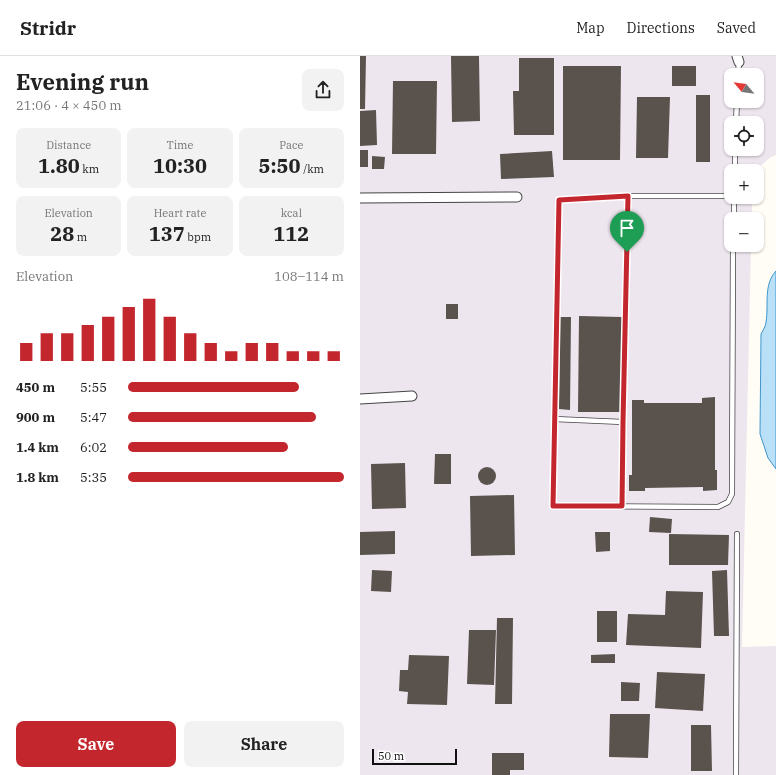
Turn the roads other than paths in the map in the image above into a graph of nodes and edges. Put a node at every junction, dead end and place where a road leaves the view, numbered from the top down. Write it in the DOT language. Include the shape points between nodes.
graph roads {
  1 [pos="628,196"];
  2 [pos="724,196"];
  3 [pos="517,197"];
  4 [pos="360,198"];
  5 [pos="734,252"];
  6 [pos="412,396"];
  7 [pos="360,399"];
  8 [pos="554,419"];
  9 [pos="623,422"];
  10 [pos="622,506"];
  11 [pos="737,534"];
  12 [pos="736,775"];
  1 -- 2 [label="lane"];
  1 -- 8 [label="lane" via="559,200"];
  1 -- 9 [label="lane"];
  3 -- 4 [label="street"];
  5 -- 10 [label="lane" via="732,494 728,502 718,507"];
  6 -- 7 [label="street"];
  8 -- 9 [label="lane"];
  8 -- 10 [label="lane" via="553,506"];
  9 -- 10 [label="lane"];
  11 -- 12 [label="lane"];
}
